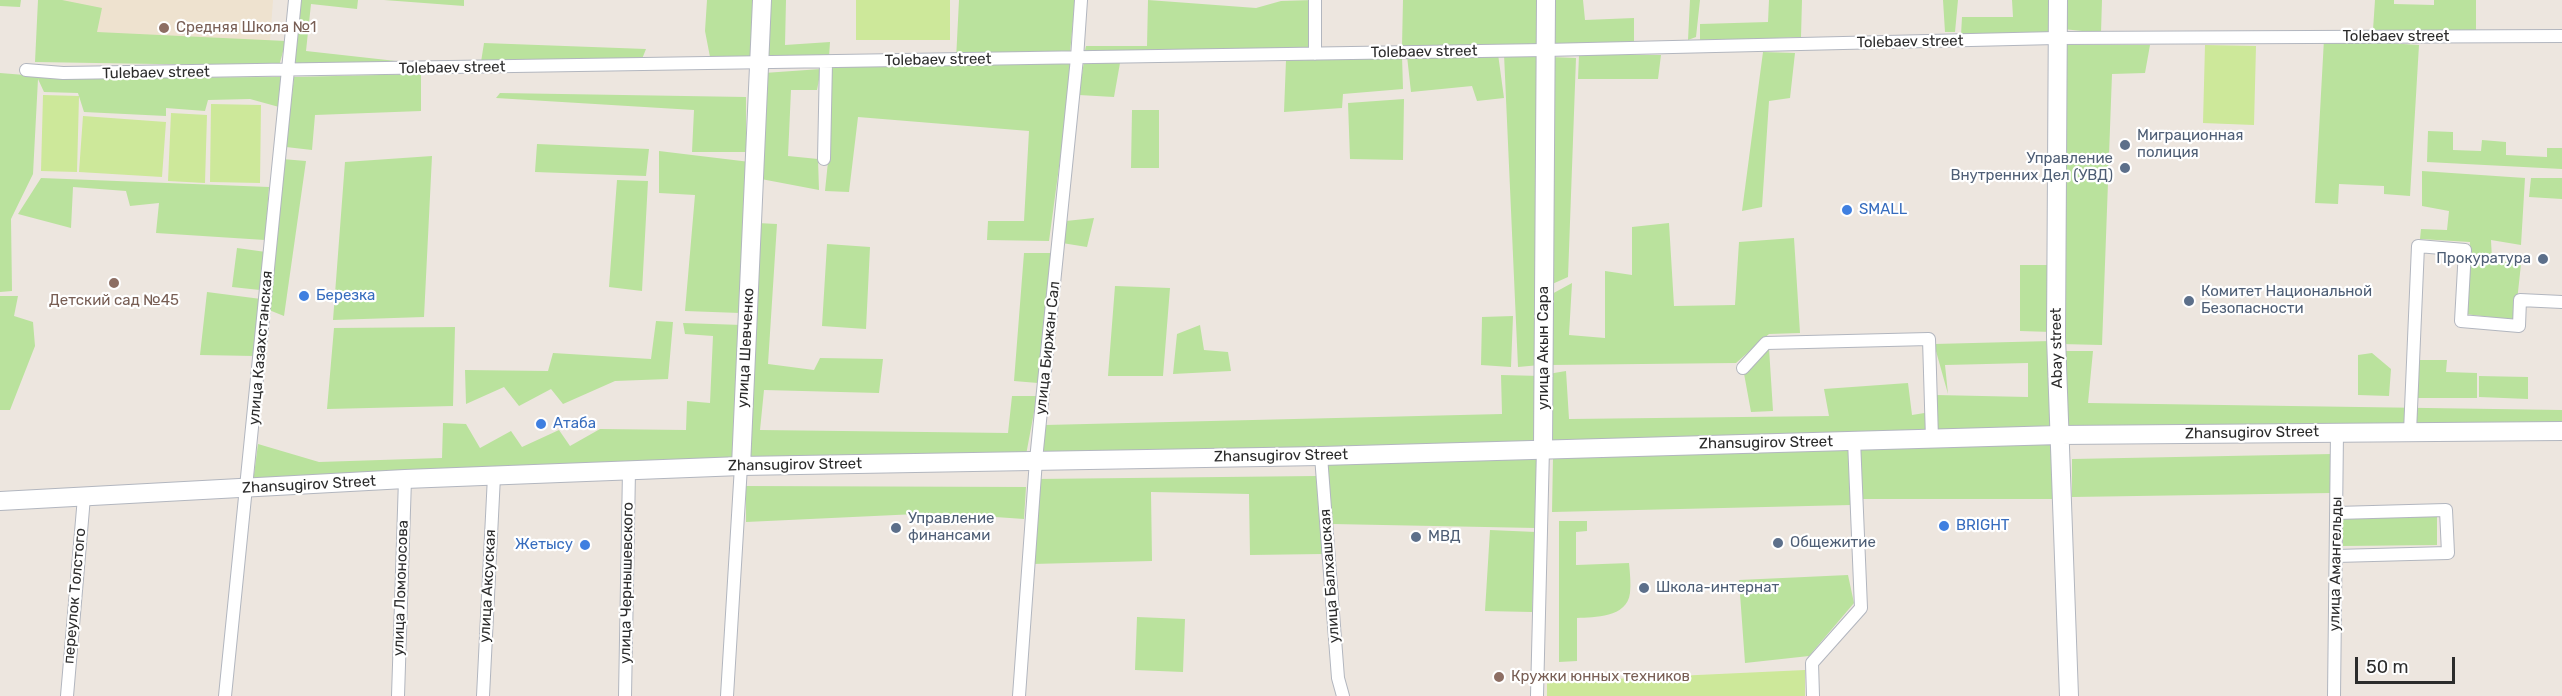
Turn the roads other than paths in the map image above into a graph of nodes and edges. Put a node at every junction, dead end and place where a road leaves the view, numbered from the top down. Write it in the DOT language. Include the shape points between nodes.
graph roads {
  1 [pos="295,0"];
  2 [pos="762,0"];
  3 [pos="1081,0"];
  4 [pos="1316,0"];
  5 [pos="1546,0"];
  6 [pos="2058,0"];
  7 [pos="2562,36"];
  8 [pos="2056,38"];
  9 [pos="1545,50"];
  10 [pos="1316,54"];
  11 [pos="1077,58"];
  12 [pos="826,62"];
  13 [pos="758,63"];
  14 [pos="27,70"];
  15 [pos="287,71"];
  16 [pos="824,159"];
  17 [pos="2562,302"];
  18 [pos="1743,368"];
  19 [pos="2562,431"];
  20 [pos="2337,432"];
  21 [pos="2410,432"];
  22 [pos="2059,435"];
  23 [pos="1932,439"];
  24 [pos="1854,440"];
  25 [pos="1543,448"];
  26 [pos="1321,456"];
  27 [pos="1036,460"];
  28 [pos="741,466"];
  29 [pos="629,470"];
  30 [pos="494,476"];
  31 [pos="405,480"];
  32 [pos="248,488"];
  33 [pos="84,497"];
  34 [pos="0,501"];
  35 [pos="2336,513"];
  36 [pos="2336,556"];
  37 [pos="67,696"];
  38 [pos="225,696"];
  39 [pos="398,696"];
  40 [pos="483,696"];
  41 [pos="625,696"];
  42 [pos="727,696"];
  43 [pos="1019,696"];
  44 [pos="1343,696"];
  45 [pos="1537,696"];
  46 [pos="1814,696"];
  47 [pos="2069,696"];
  48 [pos="2334,696"];
  1 -- 15 [label="street, улица Казахстанская"];
  2 -- 13 [label="main road, улица Шевченко"];
  3 -- 11 [label="street, улица Биржан Сал"];
  4 -- 10 [label="street"];
  5 -- 9 [label="main road, улица Акын Сара"];
  6 -- 8 [label="main road, Abay street"];
  7 -- 8 [label="street, Tolebaev street"];
  8 -- 9 [label="street, Tolebaev street"];
  8 -- 22 [label="main road, Abay street"];
  9 -- 10 [label="street, Tolebaev street"];
  9 -- 25 [label="main road, улица Акын Сара"];
  10 -- 11 [label="street, Tolebaev street"];
  11 -- 12 [label="street, Tolebaev street"];
  11 -- 27 [label="street, улица Биржан Сал"];
  12 -- 13 [label="street, Tolebaev street"];
  12 -- 16 [label="street"];
  13 -- 15 [label="street, Tolebaev street"];
  13 -- 28 [label="main road, улица Шевченко"];
  14 -- 15 [label="street, Tulebaev street" via="63,74"];
  15 -- 32 [label="street, улица Казахстанская"];
  17 -- 21 [label="street" via="2520,300 2519,326 2462,321 2465,250 2418,246"];
  18 -- 23 [label="street" via="1766,343 1929,339"];
  19 -- 21 [label="main road, Zhansugirov Street"];
  20 -- 21 [label="main road, Zhansugirov Street"];
  20 -- 22 [label="main road, Zhansugirov Street"];
  20 -- 35 [label="street, улица Амангельды"];
  22 -- 23 [label="main road, Zhansugirov Street"];
  22 -- 47 [label="main road, Abay street"];
  23 -- 24 [label="main road, Zhansugirov Street"];
  24 -- 25 [label="main road, Zhansugirov Street"];
  24 -- 46 [label="street" via="1861,608 1812,663"];
  25 -- 26 [label="main road, Zhansugirov Street"];
  25 -- 45 [label="street, улица Акын Сара"];
  26 -- 27 [label="main road, Zhansugirov Street"];
  26 -- 44 [label="street, улица Балхашская" via="1338,678"];
  27 -- 28 [label="main road, Zhansugirov Street"];
  27 -- 43 [label="street, улица Биржан Сал"];
  28 -- 29 [label="main road, Zhansugirov Street"];
  28 -- 42 [label="street, улица Шевченко"];
  29 -- 30 [label="main road, Zhansugirov Street"];
  29 -- 41 [label="street, улица Чернышевского"];
  30 -- 31 [label="main road, Zhansugirov Street"];
  30 -- 40 [label="street, улица Аксуская"];
  31 -- 32 [label="main road, Zhansugirov Street"];
  31 -- 39 [label="street, улица Ломоносова"];
  32 -- 33 [label="main road, Zhansugirov Street"];
  32 -- 38 [label="street, улица Казахстанская"];
  33 -- 34 [label="main road, Zhansugirov Street"];
  33 -- 37 [label="street, переулок Толстого"];
  35 -- 36 [label="street, улица Амангельды"];
  35 -- 36 [label="street" via="2446,510 2448,553"];
  36 -- 48 [label="street, улица Амангельды"];
}
